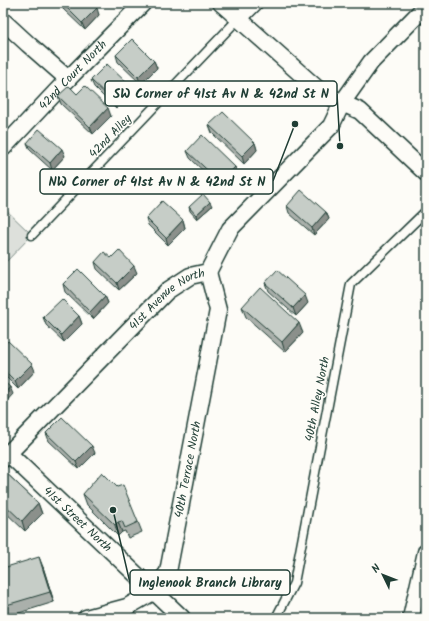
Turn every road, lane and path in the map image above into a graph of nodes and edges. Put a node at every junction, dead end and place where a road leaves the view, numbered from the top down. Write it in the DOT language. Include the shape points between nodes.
graph roads {
  1 [pos="143,3"];
  2 [pos="221,3"];
  3 [pos="254,3"];
  4 [pos="426,6"];
  5 [pos="239,18"];
  6 [pos="3,20"];
  7 [pos="68,79"];
  8 [pos="342,103"];
  9 [pos="3,148"];
  10 [pos="426,173"];
  11 [pos="426,211"];
  12 [pos="32,235"];
  13 [pos="208,272"];
  14 [pos="5,454"];
  15 [pos="426,552"];
  16 [pos="153,592"];
  17 [pos="86,618"];
  18 [pos="182,618"];
  19 [pos="276,618"];
  20 [pos="411,618"];
  1 -- 7 [label="street, 42nd Court North"];
  2 -- 5 [label="street"];
  3 -- 5 [label="street"];
  4 -- 8 [label="street, 41st Avenue North" via="371,62"];
  5 -- 8 [label="street" via="320,91"];
  5 -- 12 [label="lane, 42nd Alley"];
  6 -- 7 [label="street"];
  7 -- 9 [label="street, 42nd Court North"];
  8 -- 10 [label="street" via="360,111"];
  8 -- 13 [label="street, 41st Avenue North" via="331,126 230,229"];
  11 -- 19 [label="lane, 40th Alley North" via="351,284 294,584"];
  13 -- 14 [label="street, 41st Avenue North" via="190,276 167,292"];
  13 -- 16 [label="street, 40th Terrace North" via="218,310 168,572"];
  14 -- 16 [label="street, 41st Street North"];
  15 -- 20 [label="street"];
  16 -- 17 [label="street, 40th Terrace North" via="127,607"];
  16 -- 18 [label="street, 41st Street North"];
}
